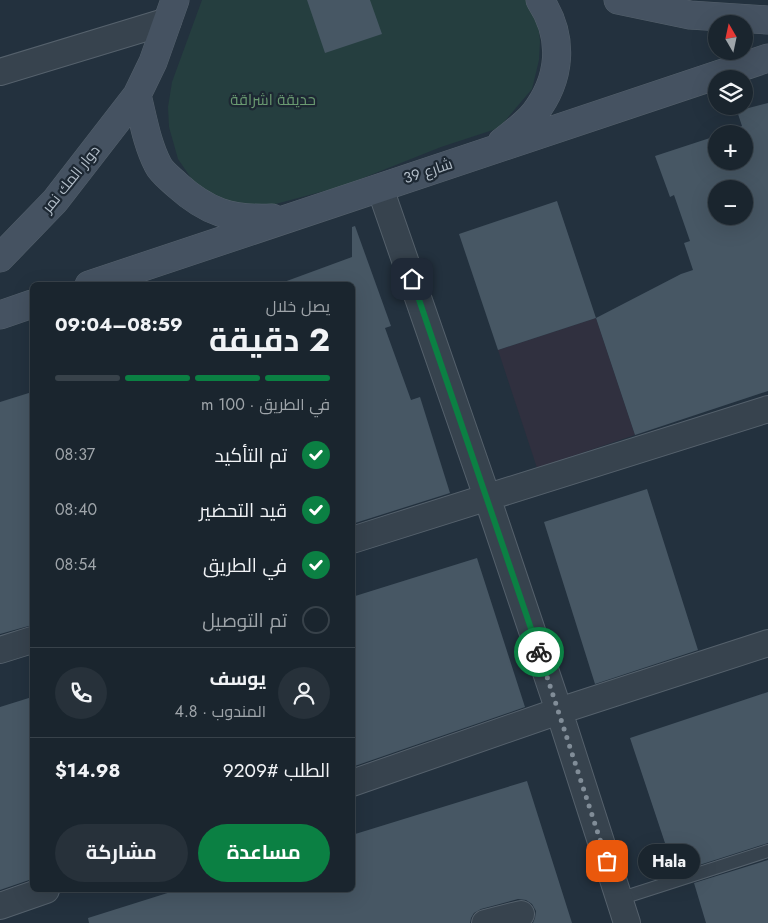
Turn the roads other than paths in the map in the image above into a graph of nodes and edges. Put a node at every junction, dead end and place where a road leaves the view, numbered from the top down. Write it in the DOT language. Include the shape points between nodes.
graph roads {
  1 [pos="540,0"];
  2 [pos="618,0"];
  3 [pos="171,10"];
  4 [pos="768,20"];
  5 [pos="768,58"];
  6 [pos="0,72"];
  7 [pos="137,95"];
  8 [pos="494,150"];
  9 [pos="380,188"];
  10 [pos="289,218"];
  11 [pos="0,258"];
  12 [pos="98,282"];
  13 [pos="30,305"];
  14 [pos="0,315"];
  15 [pos="768,408"];
  16 [pos="487,497"];
  17 [pos="355,539"];
  18 [pos="30,641"];
  19 [pos="768,643"];
  20 [pos="0,650"];
  21 [pos="559,711"];
  22 [pos="355,782"];
  23 [pos="768,851"];
  24 [pos="40,892"];
  25 [pos="619,898"];
  26 [pos="0,906"];
  27 [pos="521,914"];
  28 [pos="484,923"];
  29 [pos="627,923"];
  1 -- 8 [label="street" via="556,33 558,54 553,78 534,114"];
  2 -- 4 [label="street" via="690,15"];
  3 -- 6 [label="street"];
  3 -- 7 [label="street, دوار المك نمر" via="154,62"];
  5 -- 8 [label="street, شارع 39"];
  7 -- 10 [label="street" via="159,168 188,194 220,213 253,219"];
  7 -- 11 [label="street, دوار المك نمر" via="55,201"];
  8 -- 9 [label="street, شارع 39"];
  9 -- 10 [label="street, شارع 39"];
  9 -- 16 [label="street"];
  10 -- 12 [label="street, شارع 39"];
  13 -- 14 [label="street"];
  15 -- 16 [label="street"];
  16 -- 17 [label="street"];
  16 -- 21 [label="street"];
  18 -- 20 [label="street"];
  19 -- 21 [label="street"];
  21 -- 22 [label="street"];
  21 -- 25 [label="street"];
  23 -- 25 [label="lane"];
  24 -- 26 [label="street"];
  25 -- 29 [label="street"];
  27 -- 28 [label="street"];
}
